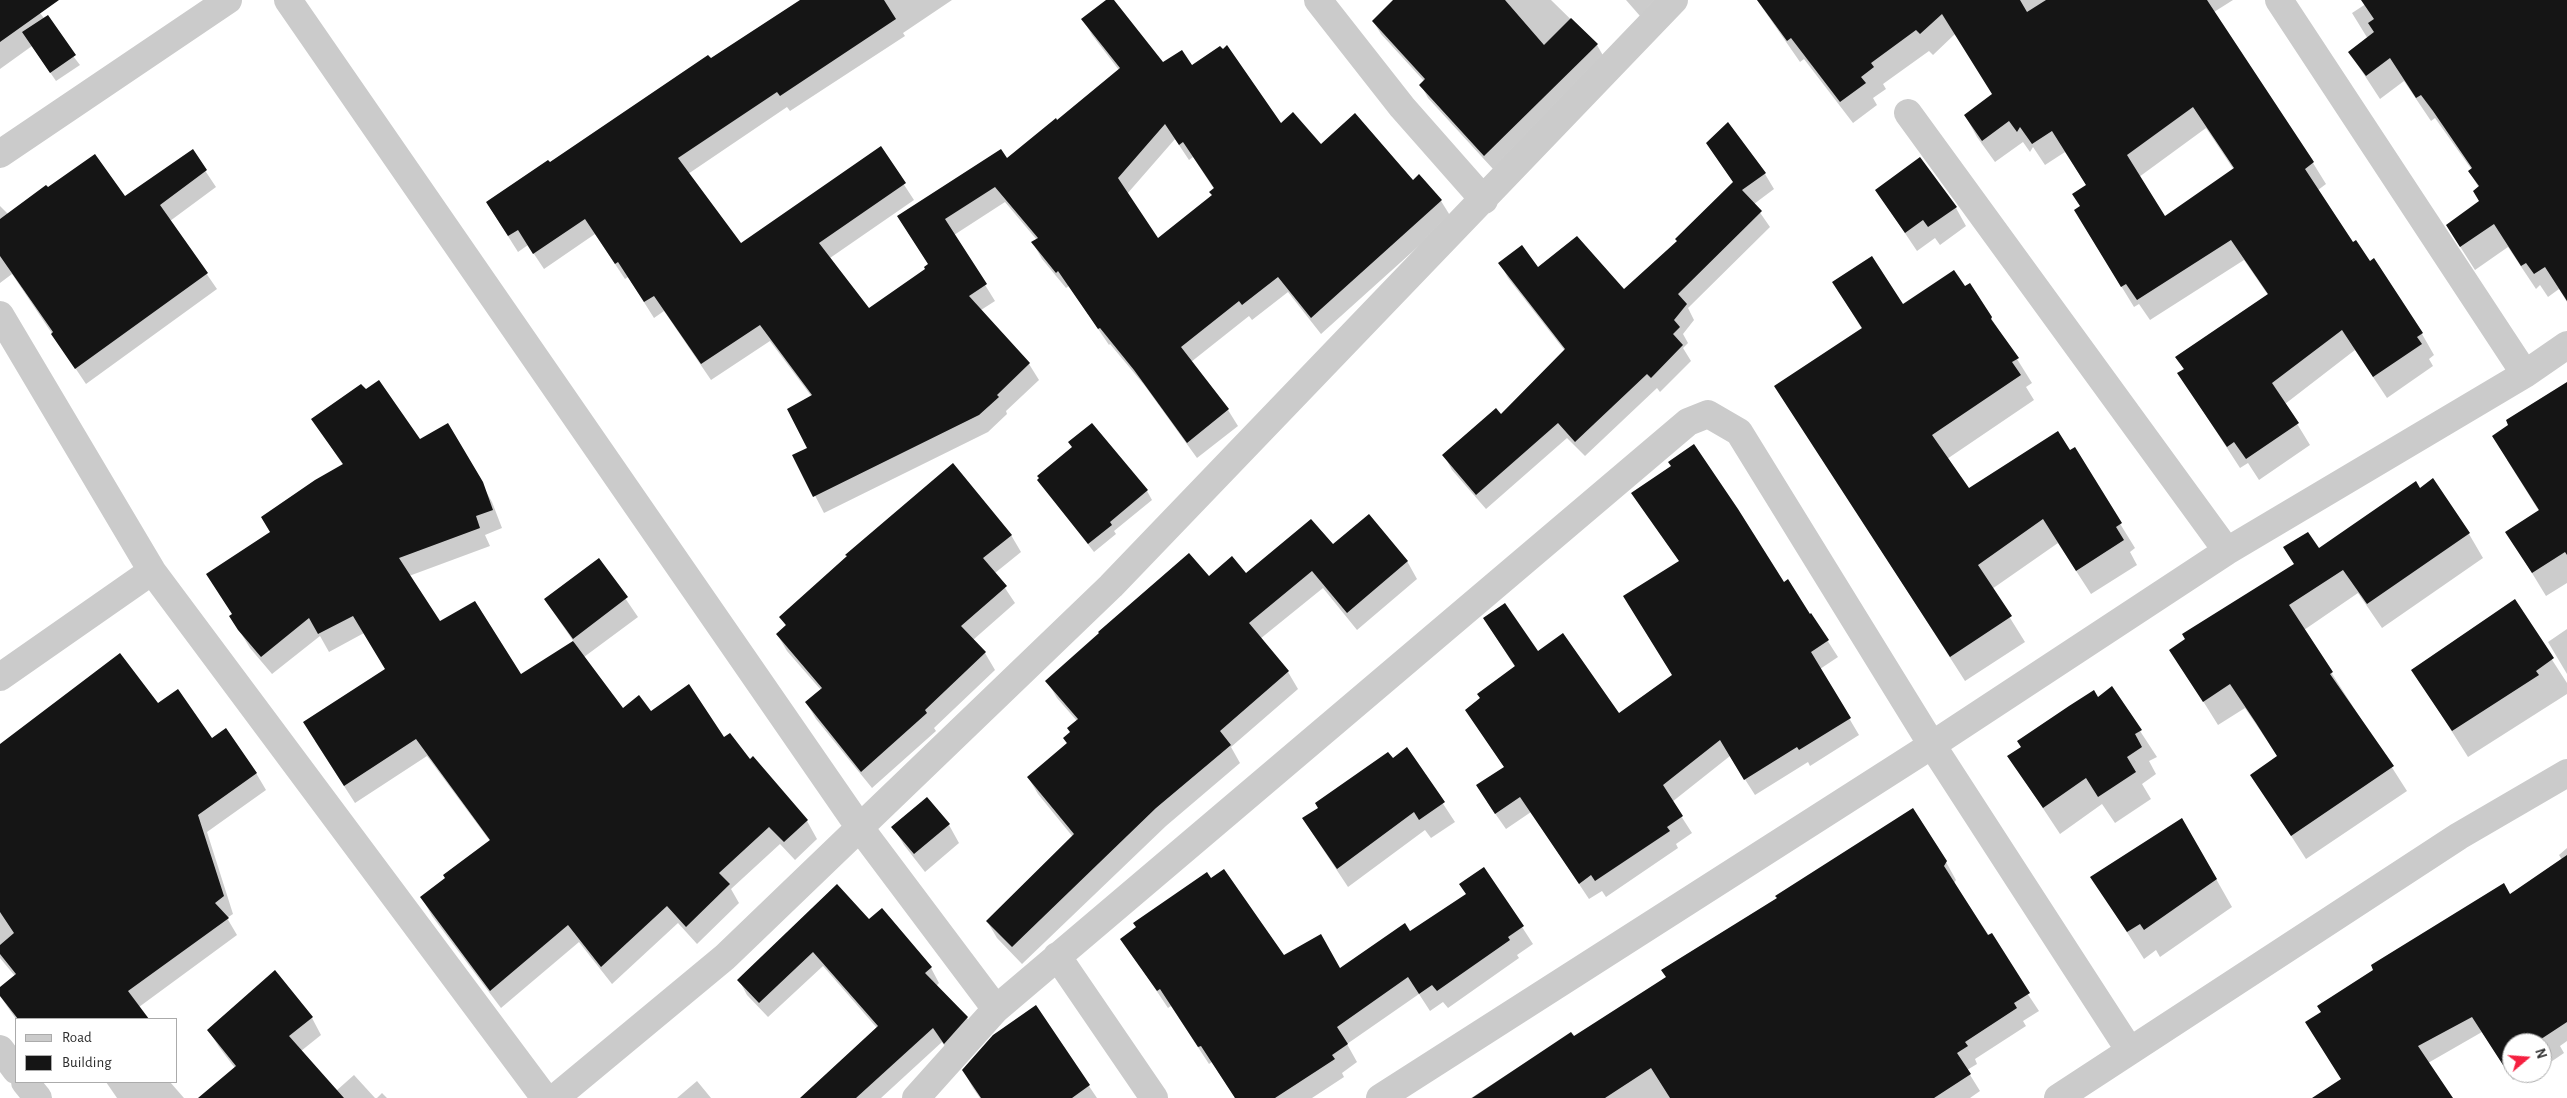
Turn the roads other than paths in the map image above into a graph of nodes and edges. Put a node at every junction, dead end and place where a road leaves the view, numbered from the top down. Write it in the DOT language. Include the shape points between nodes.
graph roads {
  1 [pos="228,0"];
  2 [pos="288,0"];
  3 [pos="1318,0"];
  4 [pos="1674,0"];
  5 [pos="2279,0"];
  6 [pos="1908,113"];
  7 [pos="0,154"];
  8 [pos="1484,200"];
  9 [pos="0,315"];
  10 [pos="2567,346"];
  11 [pos="2525,374"];
  12 [pos="2227,552"];
  13 [pos="152,571"];
  14 [pos="0,677"];
  15 [pos="1932,745"];
  16 [pos="2567,773"];
  17 [pos="860,828"];
  18 [pos="1057,956"];
  19 [pos="996,1009"];
  20 [pos="0,1048"];
  21 [pos="2130,1051"];
  22 [pos="15,1069"];
  23 [pos="26,1083"];
  24 [pos="38,1098"];
  25 [pos="545,1098"];
  26 [pos="555,1098"];
  27 [pos="916,1098"];
  28 [pos="1154,1098"];
  29 [pos="1380,1098"];
  30 [pos="2058,1098"];
  1 -- 7 [label="street"];
  2 -- 17 [label="street"];
  3 -- 8 [label="street" via="1402,107"];
  4 -- 8 [label="street"];
  5 -- 11 [label="street"];
  6 -- 12 [label="street"];
  8 -- 17 [label="street" via="1111,586"];
  9 -- 13 [label="street"];
  10 -- 11 [label="street"];
  11 -- 12 [label="street"];
  12 -- 15 [label="street"];
  13 -- 14 [label="street"];
  13 -- 25 [label="street"];
  15 -- 18 [label="street" via="1739,432 1708,414 1688,422"];
  15 -- 21 [label="street"];
  15 -- 29 [label="street"];
  16 -- 21 [label="street" via="2459,836"];
  17 -- 19 [label="street"];
  17 -- 26 [label="street" via="725,958"];
  18 -- 19 [label="street"];
  18 -- 28 [label="street"];
  19 -- 27 [label="street"];
  20 -- 22 [label="street"];
  21 -- 30 [label="street"];
  23 -- 24 [label="street"];
}
